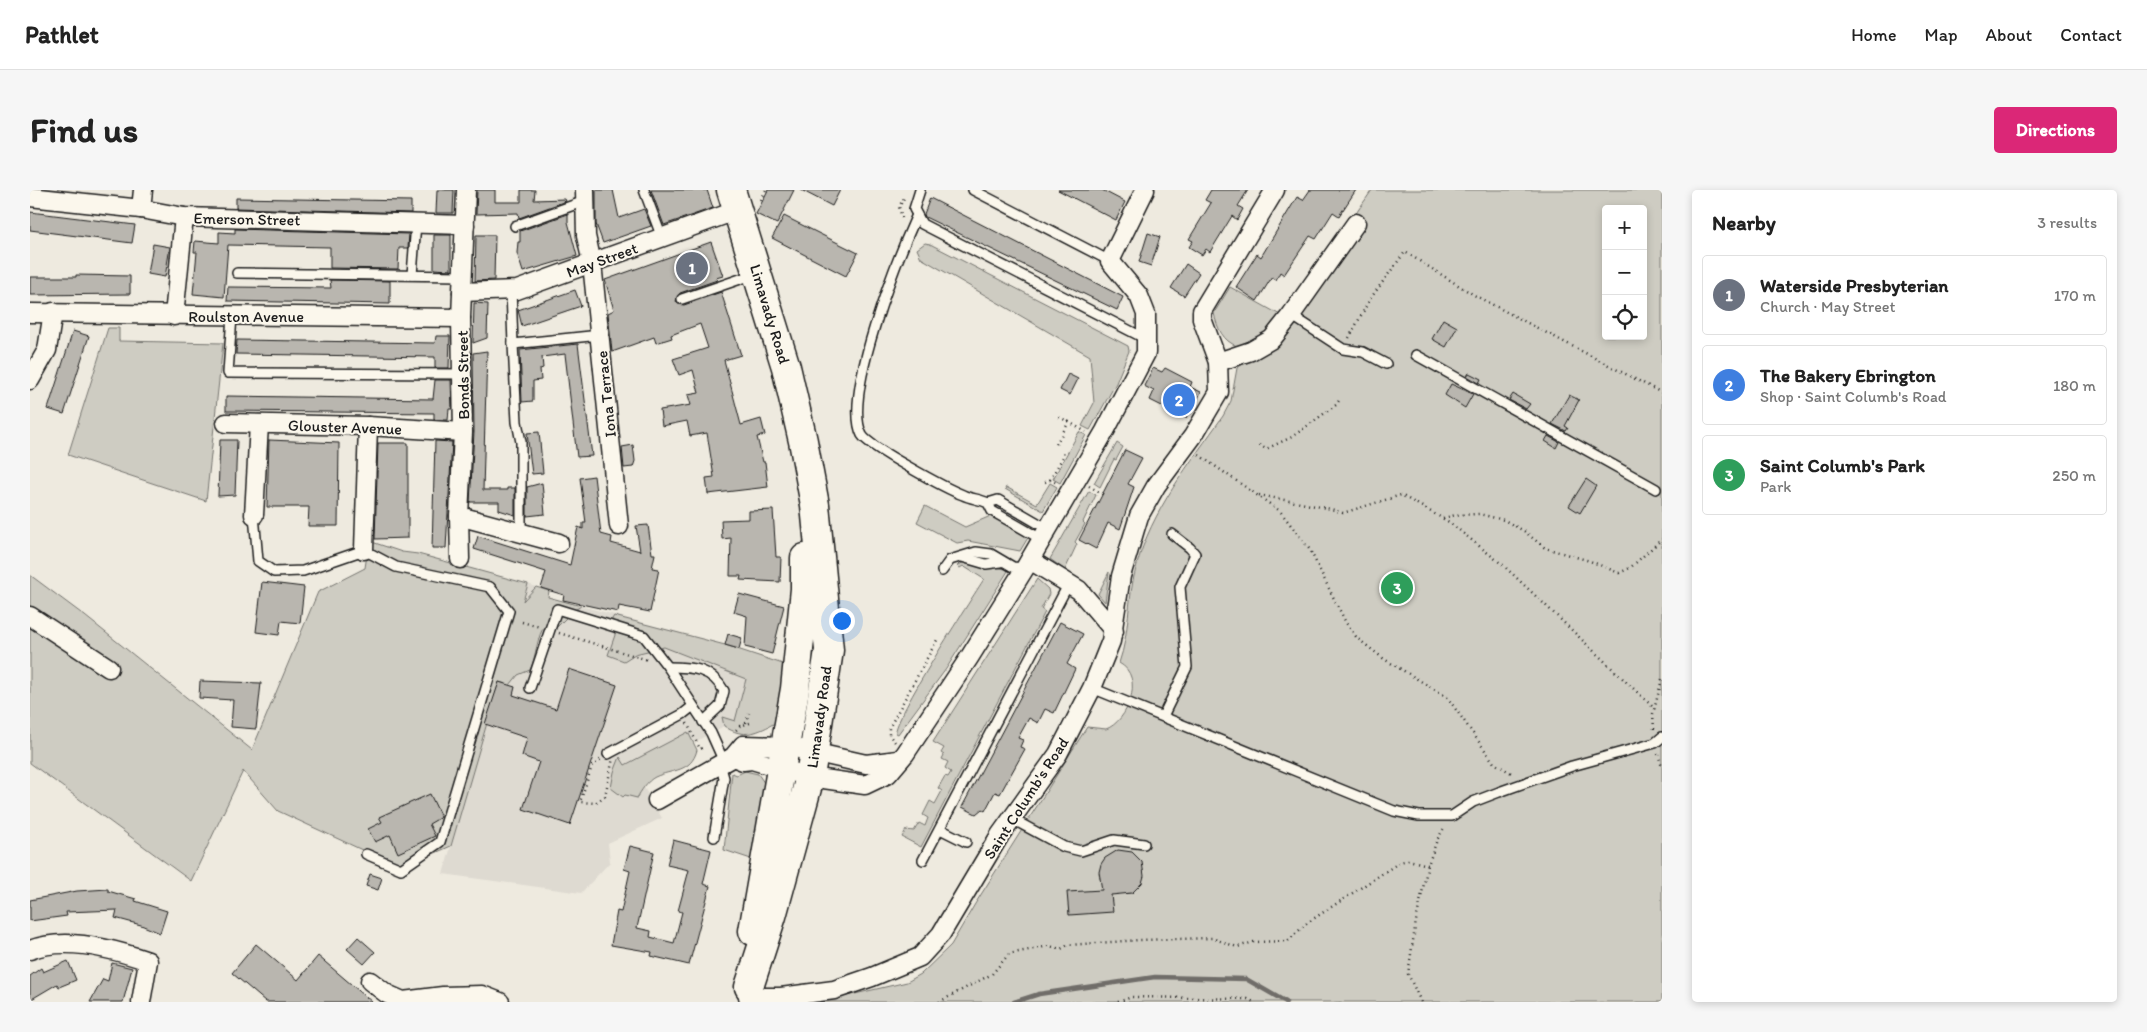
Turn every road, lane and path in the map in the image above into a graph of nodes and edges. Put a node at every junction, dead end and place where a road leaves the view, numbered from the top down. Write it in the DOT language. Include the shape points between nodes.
graph roads {
  1 [pos="143,190"];
  2 [pos="466,190"];
  3 [pos="644,190"];
  4 [pos="766,190"];
  5 [pos="908,190"];
  6 [pos="920,190"];
  7 [pos="973,190"];
  8 [pos="1145,190"];
  9 [pos="1275,190"];
  10 [pos="585,196"];
  11 [pos="30,197"];
  12 [pos="743,200"];
  13 [pos="140,209"];
  14 [pos="184,217"];
  15 [pos="916,217"];
  16 [pos="416,223"];
  17 [pos="1356,223"];
  18 [pos="466,225"];
  19 [pos="515,226"];
  20 [pos="911,229"];
  21 [pos="662,238"];
  22 [pos="1110,261"];
  23 [pos="592,263"];
  24 [pos="237,273"];
  25 [pos="758,273"];
  26 [pos="412,275"];
  27 [pos="463,284"];
  28 [pos="511,290"];
  29 [pos="682,299"];
  30 [pos="53,312"];
  31 [pos="30,313"];
  32 [pos="174,316"];
  33 [pos="232,316"];
  34 [pos="1291,316"];
  35 [pos="462,318"];
  36 [pos="600,335"];
  37 [pos="1146,339"];
  38 [pos="513,344"];
  39 [pos="1343,349"];
  40 [pos="1416,355"];
  41 [pos="1218,362"];
  42 [pos="1386,364"];
  43 [pos="463,374"];
  44 [pos="30,380"];
  45 [pos="1662,393"];
  46 [pos="1340,399"];
  47 [pos="1059,417"];
  48 [pos="1069,422"];
  49 [pos="226,423"];
  50 [pos="259,424"];
  51 [pos="368,426"];
  52 [pos="464,432"];
  53 [pos="1100,439"];
  54 [pos="803,441"];
  55 [pos="1056,444"];
  56 [pos="1259,445"];
  57 [pos="1186,446"];
  58 [pos="1064,449"];
  59 [pos="1050,480"];
  60 [pos="1088,486"];
  61 [pos="1656,489"];
  62 [pos="1103,494"];
  63 [pos="1258,494"];
  64 [pos="254,515"];
  65 [pos="459,516"];
  66 [pos="1442,518"];
  67 [pos="619,526"];
  68 [pos="1048,529"];
  69 [pos="521,533"];
  70 [pos="1172,534"];
  71 [pos="1662,539"];
  72 [pos="559,543"];
  73 [pos="364,550"];
  74 [pos="460,559"];
  75 [pos="1028,564"];
  76 [pos="942,571"];
  77 [pos="1068,584"];
  78 [pos="30,616"];
  79 [pos="522,622"];
  80 [pos="550,630"];
  81 [pos="1114,631"];
  82 [pos="937,640"];
  83 [pos="650,660"];
  84 [pos="668,667"];
  85 [pos="109,668"];
  86 [pos="1662,679"];
  87 [pos="530,688"];
  88 [pos="1092,688"];
  89 [pos="693,706"];
  90 [pos="1655,709"];
  91 [pos="749,712"];
  92 [pos="683,714"];
  93 [pos="1163,716"];
  94 [pos="704,722"];
  95 [pos="753,722"];
  96 [pos="746,724"];
  97 [pos="900,736"];
  98 [pos="1659,740"];
  99 [pos="716,742"];
  100 [pos="896,751"];
  101 [pos="608,754"];
  102 [pos="726,761"];
  103 [pos="798,761"];
  104 [pos="1662,768"];
  105 [pos="1529,782"];
  106 [pos="657,800"];
  107 [pos="1452,816"];
  108 [pos="1012,819"];
  109 [pos="940,828"];
  110 [pos="714,837"];
  111 [pos="966,842"];
  112 [pos="1144,844"];
  113 [pos="366,854"];
  114 [pos="923,860"];
  115 [pos="1428,866"];
  116 [pos="30,950"];
  117 [pos="370,981"];
  118 [pos="748,995"];
  119 [pos="141,1002"];
  120 [pos="500,1002"];
  121 [pos="939,1002"];
  122 [pos="1118,1002"];
  123 [pos="1254,1002"];
  124 [pos="1421,1002"];
  1 -- 13 [label="street"];
  2 -- 18 [label="street, Bonds Street"];
  3 -- 21 [label="lane"];
  4 -- 12 [label="path"];
  5 -- 20 [label="path" via="899,207"];
  6 -- 15 [label="lane" via="914,209"];
  7 -- 22 [label="lane"];
  8 -- 22 [label="street"];
  9 -- 41 [label="street, Saint Columb's Road" via="1206,302 1202,319"];
  10 -- 19 [label="lane"];
  10 -- 23 [label="street, Iona Terrace" via="586,236"];
  11 -- 13 [label="street, Emerson Street"];
  12 -- 21 [label="street, May Street"];
  12 -- 25 [label="highway, Limavady Road"];
  13 -- 14 [label="street, Emerson Street"];
  14 -- 16 [label="street, Emerson Street"];
  14 -- 32 [label="street"];
  15 -- 20 [label="lane"];
  15 -- 37 [label="lane" via="922,224"];
  16 -- 18 [label="street, Emerson Street"];
  16 -- 26 [label="lane"];
  17 -- 34 [label="street"];
  18 -- 27 [label="street, Bonds Street"];
  20 -- 68 [label="lane" via="867,347 860,391 862,435 875,447 964,496 988,503 998,500"];
  21 -- 23 [label="street, May Street"];
  22 -- 37 [label="street" via="1139,296 1146,314"];
  23 -- 28 [label="street, May Street"];
  23 -- 36 [label="street, Iona Terrace"];
  24 -- 26 [label="lane"];
  25 -- 29 [label="lane"];
  25 -- 54 [label="highway, Limavady Road" via="786,367"];
  26 -- 27 [label="lane"];
  27 -- 28 [label="street, May Street"];
  27 -- 35 [label="street, Bonds Street"];
  28 -- 38 [label="lane"];
  30 -- 31 [label="street, Roulston Avenue"];
  30 -- 32 [label="street, Roulston Avenue"];
  30 -- 44 [label="street" via="47,350"];
  32 -- 33 [label="street, Roulston Avenue"];
  33 -- 35 [label="street, Roulston Avenue"];
  33 -- 43 [label="lane" via="228,373"];
  34 -- 39 [label="lane"];
  34 -- 41 [label="street" via="1272,338 1251,351"];
  35 -- 43 [label="street, Bonds Street"];
  36 -- 38 [label="lane"];
  36 -- 67 [label="street, Iona Terrace"];
  37 -- 53 [label="street" via="1146,353"];
  38 -- 69 [label="lane" via="521,442"];
  39 -- 42 [label="lane" via="1364,352"];
  39 -- 45 [label="path" via="1370,299 1405,252 1474,295"];
  40 -- 61 [label="lane"];
  41 -- 57 [label="street, Saint Columb's Road" via="1219,392"];
  43 -- 52 [label="street, Bonds Street"];
  46 -- 56 [label="path" via="1292,437 1266,449"];
  47 -- 48 [label="path"];
  48 -- 53 [label="path"];
  48 -- 55 [label="path"];
  49 -- 50 [label="street, Glouster Avenue"];
  50 -- 51 [label="street, Glouster Avenue"];
  50 -- 64 [label="street"];
  51 -- 52 [label="street, Glouster Avenue"];
  51 -- 73 [label="street"];
  52 -- 65 [label="street, Bonds Street"];
  53 -- 68 [label="street"];
  54 -- 103 [label="highway, Limavady Road" via="805,589 800,650"];
  54 -- 103 [label="highway, Limavady Road" via="815,505 828,650"];
  57 -- 63 [label="path"];
  57 -- 81 [label="street, Saint Columb's Road" via="1156,486 1139,516 1121,576"];
  58 -- 59 [label="path"];
  60 -- 62 [label="path"];
  63 -- 66 [label="path" via="1343,514 1401,495"];
  63 -- 105 [label="path" via="1280,511 1310,550 1346,623 1357,638 1384,659 1447,697 1494,763"];
  64 -- 73 [label="lane" via="258,561 274,572 303,571"];
  65 -- 69 [label="street"];
  65 -- 74 [label="street, Bonds Street"];
  66 -- 71 [label="path" via="1479,514 1504,520 1545,548 1618,573 1630,568"];
  66 -- 90 [label="path" via="1503,565"];
  68 -- 75 [label="street"];
  69 -- 72 [label="street"];
  70 -- 93 [label="lane" via="1195,554 1180,587 1187,667"];
  73 -- 113 [label="lane" via="396,567 490,587 510,611 440,842 401,869"];
  75 -- 76 [label="lane" via="1013,567 1001,562 986,564 962,556 950,560"];
  75 -- 77 [label="street"];
  75 -- 100 [label="street" via="969,658"];
  77 -- 81 [label="street" via="1079,590"];
  77 -- 109 [label="lane"];
  78 -- 85 [label="street"];
  79 -- 80 [label="path"];
  80 -- 83 [label="path"];
  80 -- 84 [label="lane" via="557,609 629,630 644,636"];
  80 -- 87 [label="lane"];
  81 -- 88 [label="street, Saint Columb's Road"];
  82 -- 100 [label="path" via="889,728"];
  84 -- 89 [label="lane"];
  84 -- 94 [label="lane" via="695,668 717,679 724,691 720,706"];
  86 -- 90 [label="path"];
  88 -- 93 [label="lane"];
  88 -- 108 [label="street, Saint Columb's Road" via="1058,754"];
  89 -- 92 [label="lane"];
  89 -- 94 [label="lane"];
  90 -- 98 [label="path"];
  91 -- 96 [label="path"];
  92 -- 99 [label="path" via="700,749"];
  92 -- 101 [label="lane"];
  93 -- 107 [label="lane" via="1394,811 1419,816"];
  94 -- 99 [label="lane"];
  95 -- 96 [label="path"];
  96 -- 99 [label="path"];
  97 -- 100 [label="path"];
  98 -- 104 [label="path"];
  98 -- 105 [label="lane"];
  99 -- 102 [label="lane"];
  100 -- 103 [label="street" via="866,764"];
  100 -- 103 [label="street" via="888,774 865,784"];
  101 -- 101 [label="path" via="613,758 605,796 595,802 580,802 592,766"];
  102 -- 103 [label="street"];
  102 -- 103 [label="street" via="743,745"];
  102 -- 106 [label="street"];
  102 -- 110 [label="lane"];
  103 -- 118 [label="highway, Limavady Road" via="772,916"];
  103 -- 118 [label="highway, Limavady Road" via="756,908"];
  105 -- 107 [label="lane" via="1473,802"];
  107 -- 115 [label="path" via="1436,840"];
  108 -- 112 [label="lane" via="1064,847 1081,851 1114,840"];
  108 -- 118 [label="street, Saint Columb's Road" via="941,934 920,957 834,990 781,997"];
  109 -- 111 [label="lane"];
  109 -- 114 [label="lane"];
  115 -- 121 [label="path" via="1408,860 1400,862 1307,923 1288,941 1254,942 1236,947 1212,938 1068,945 1061,949 1049,946 1009,954 992,974"];
  115 -- 124 [label="path" via="1408,974"];
  116 -- 119 [label="street" via="74,945 102,947 148,961"];
  117 -- 120 [label="street" via="403,1001 482,995"];
  122 -- 123 [label="path" via="1132,997 1248,999"];
}
